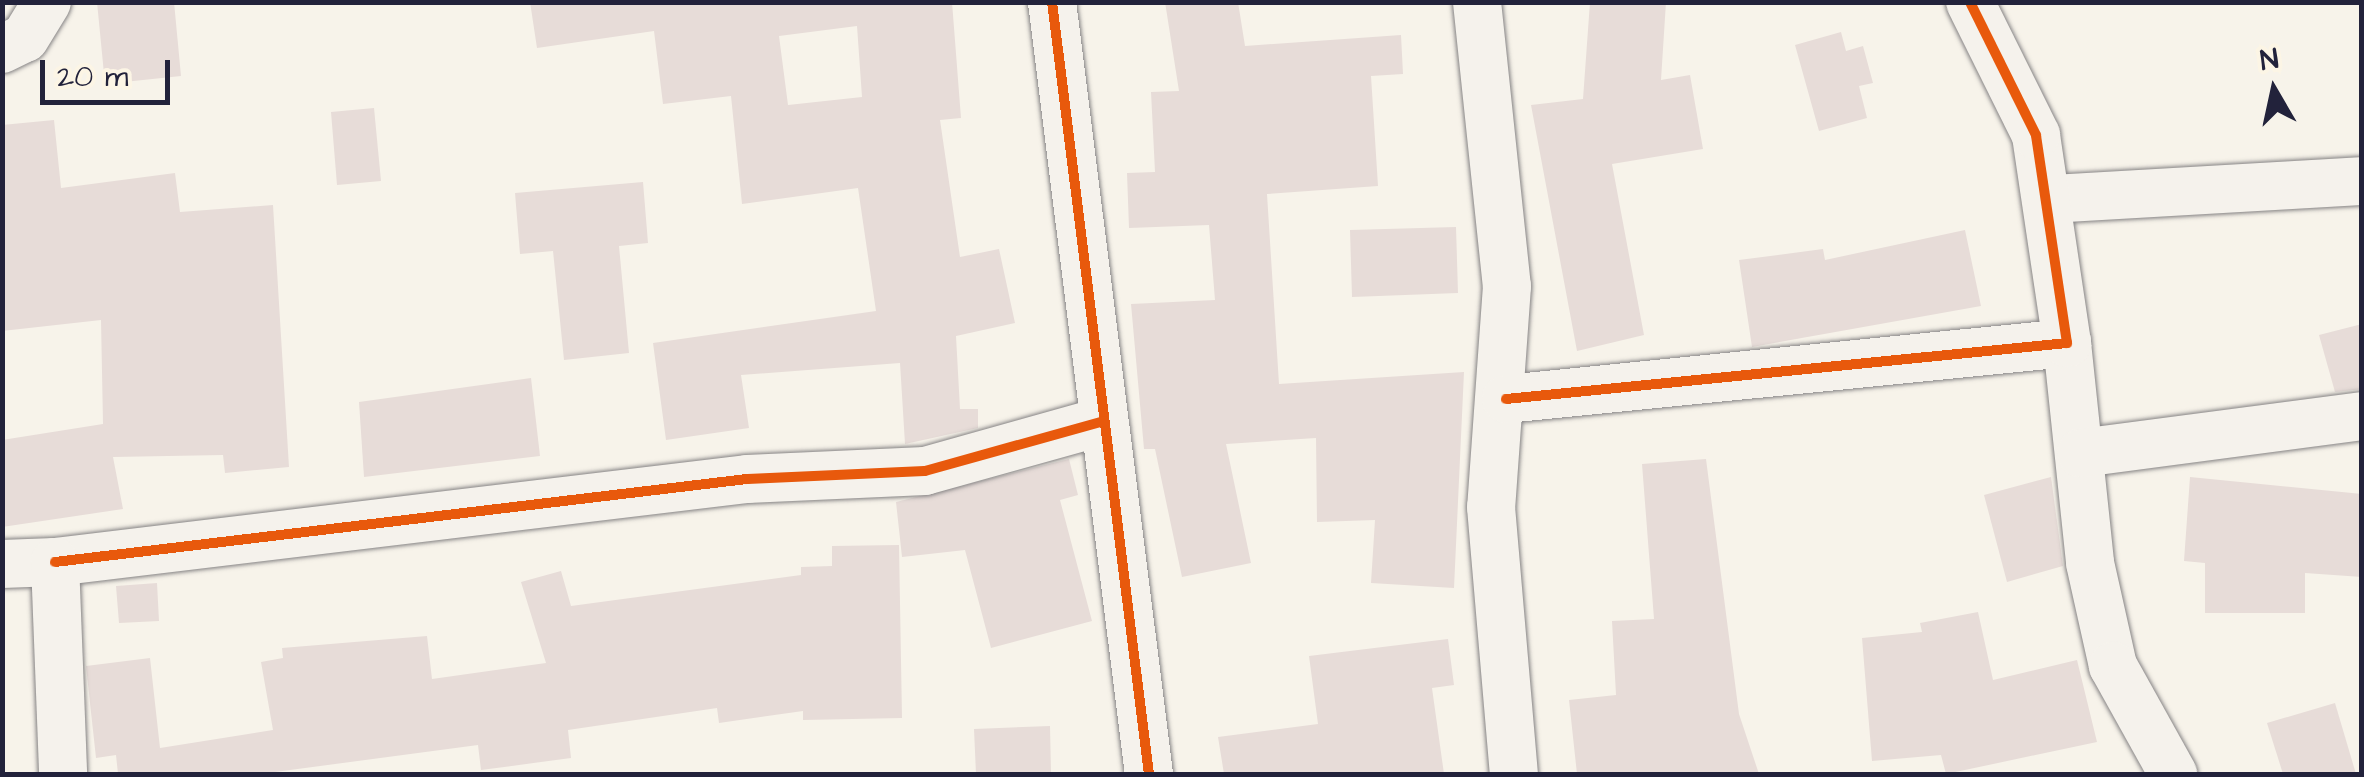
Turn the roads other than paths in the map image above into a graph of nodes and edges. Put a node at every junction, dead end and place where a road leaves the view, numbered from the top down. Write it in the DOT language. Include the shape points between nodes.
graph roads {
  1 [pos="47,2"];
  2 [pos="1052,2"];
  3 [pos="1477,2"];
  4 [pos="1970,2"];
  5 [pos="2,48"];
  6 [pos="2362,181"];
  7 [pos="2052,198"];
  8 [pos="2067,343"];
  9 [pos="1506,399"];
  10 [pos="2362,416"];
  11 [pos="1104,421"];
  12 [pos="2082,453"];
  13 [pos="54,562"];
  14 [pos="2,564"];
  15 [pos="63,774"];
  16 [pos="1149,774"];
  17 [pos="1514,774"];
  18 [pos="2173,774"];
  1 -- 5 [label="street" via="25,38"];
  2 -- 11 [label="street"];
  3 -- 9 [label="street" via="1506,286"];
  4 -- 7 [label="street" via="2036,136"];
  6 -- 7 [label="street"];
  7 -- 8 [label="street"];
  8 -- 9 [label="street"];
  8 -- 12 [label="street"];
  9 -- 17 [label="street" via="1492,507"];
  10 -- 12 [label="street"];
  11 -- 13 [label="street" via="925,471 747,480"];
  11 -- 16 [label="street"];
  12 -- 18 [label="street" via="2090,563 2113,666"];
  13 -- 14 [label="street"];
  13 -- 15 [label="street"];
}
